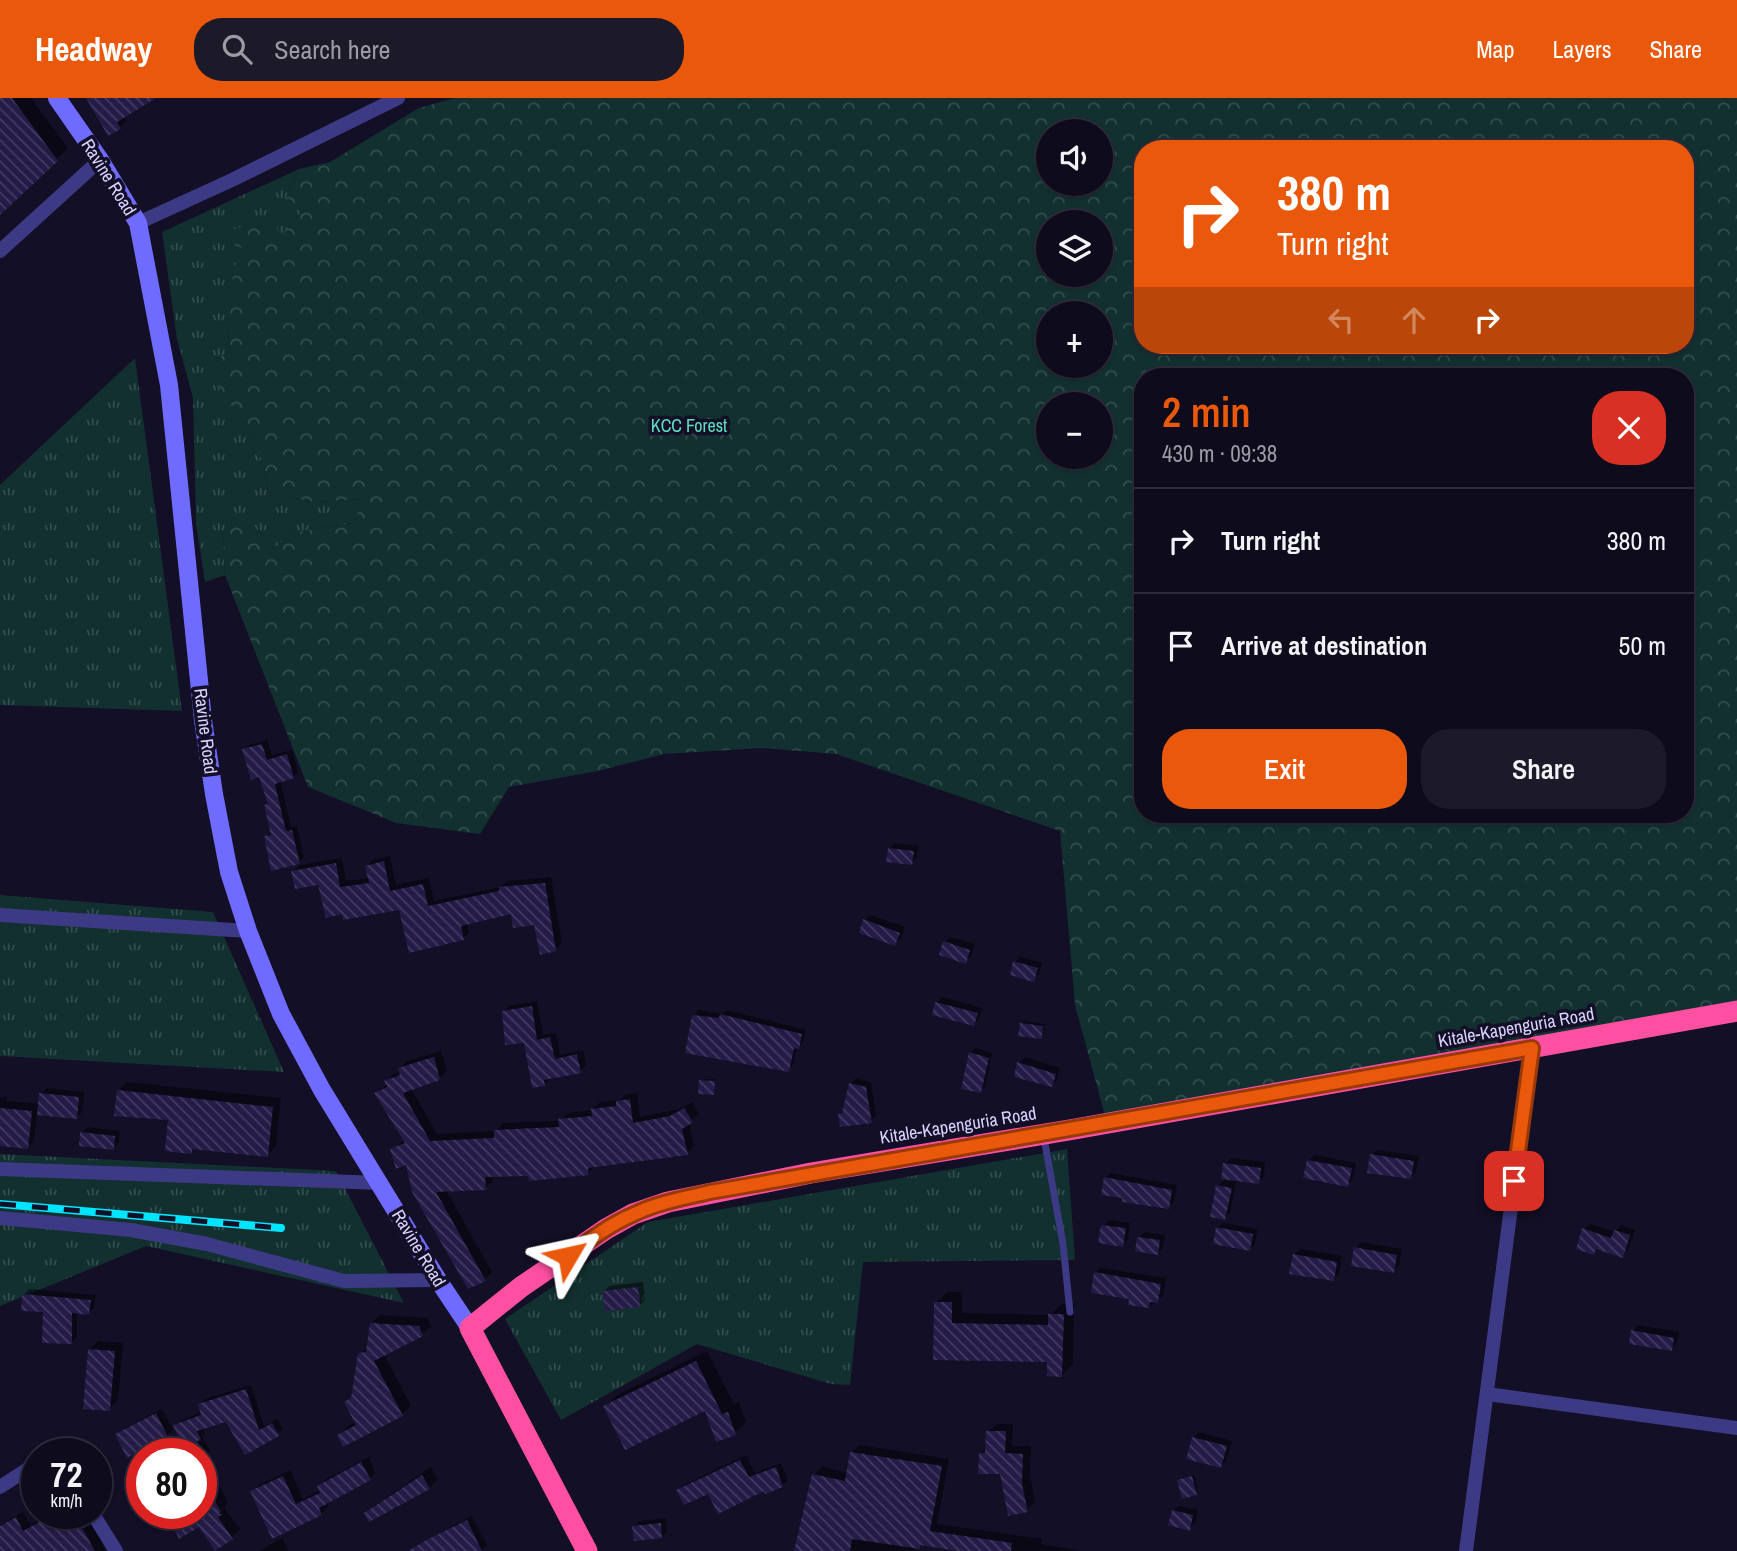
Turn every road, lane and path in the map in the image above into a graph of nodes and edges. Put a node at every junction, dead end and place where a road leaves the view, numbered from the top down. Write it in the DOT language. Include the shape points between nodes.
graph roads {
  1 [pos="57,98"];
  2 [pos="398,98"];
  3 [pos="100,160"];
  4 [pos="138,223"];
  5 [pos="0,251"];
  6 [pos="0,915"];
  7 [pos="248,931"];
  8 [pos="1737,1011"];
  9 [pos="1532,1048"];
  10 [pos="1043,1134"];
  11 [pos="0,1169"];
  12 [pos="380,1184"];
  13 [pos="0,1218"];
  14 [pos="438,1280"];
  15 [pos="1070,1312"];
  16 [pos="470,1328"];
  17 [pos="1487,1394"];
  18 [pos="1737,1428"];
  19 [pos="21,1474"];
  20 [pos="0,1487"];
  21 [pos="102,1529"];
  22 [pos="116,1551"];
  23 [pos="587,1551"];
  24 [pos="1466,1551"];
  1 -- 3 [label="street, Ravine Road"];
  2 -- 4 [label="street"];
  3 -- 4 [label="street, Ravine Road"];
  3 -- 5 [label="street"];
  4 -- 7 [label="street, Ravine Road" via="169,384 214,794 229,872"];
  6 -- 7 [label="street"];
  7 -- 12 [label="street, Ravine Road" via="297,1045"];
  8 -- 9 [label="highway, Kitale-Kapenguria Road"];
  9 -- 10 [label="highway, Kitale-Kapenguria Road"];
  9 -- 17 [label="street"];
  10 -- 15 [label="lane"];
  10 -- 16 [label="highway, Kitale-Kapenguria Road" via="668,1202 606,1229"];
  11 -- 12 [label="street"];
  12 -- 14 [label="street, Ravine Road"];
  13 -- 14 [label="street" via="131,1230 207,1244 344,1281"];
  14 -- 16 [label="street, Ravine Road"];
  16 -- 23 [label="highway"];
  17 -- 18 [label="street"];
  17 -- 24 [label="street"];
  19 -- 20 [label="street"];
  21 -- 22 [label="street"];
}
